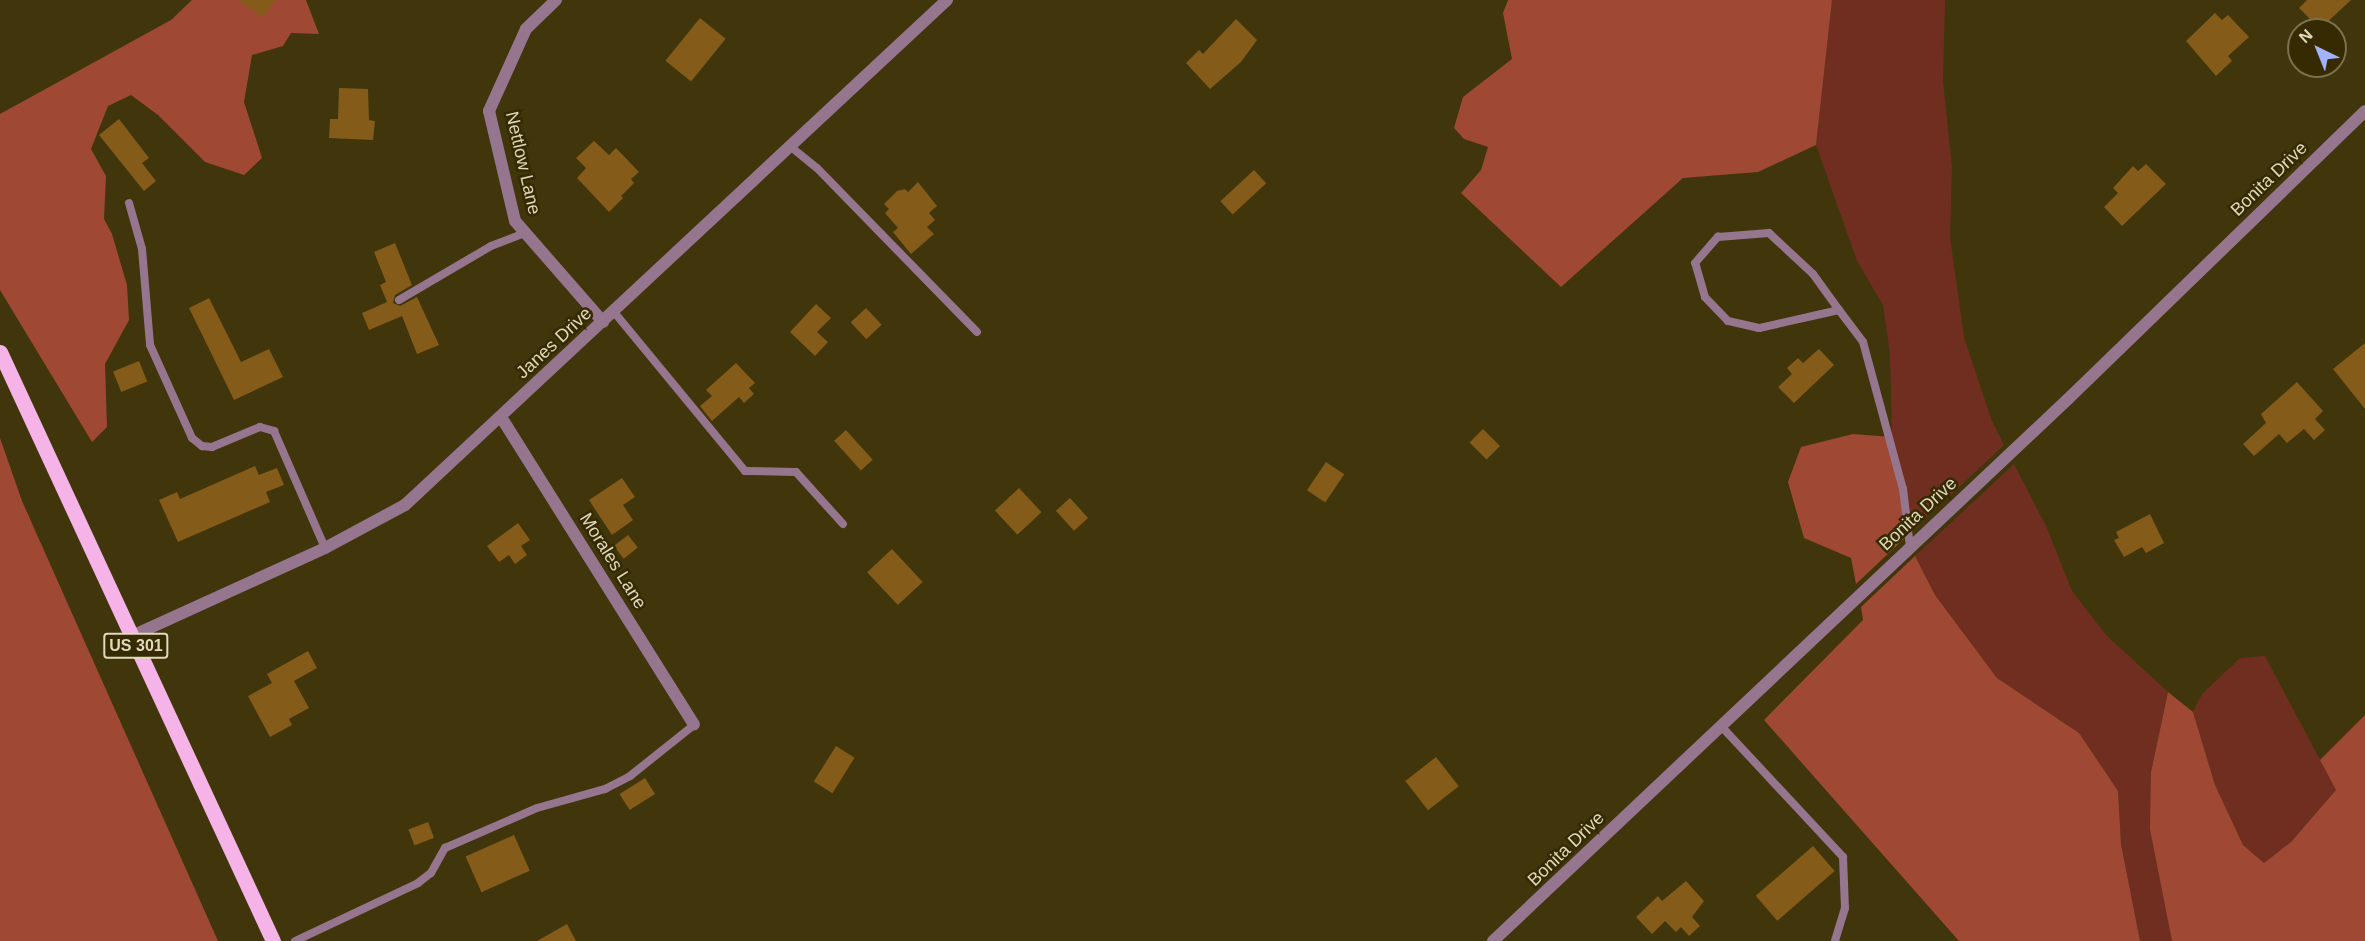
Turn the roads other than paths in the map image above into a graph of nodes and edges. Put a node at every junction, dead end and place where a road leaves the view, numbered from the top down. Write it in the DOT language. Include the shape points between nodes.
graph roads {
  1 [pos="556,0"];
  2 [pos="947,0"];
  3 [pos="2365,111"];
  4 [pos="791,147"];
  5 [pos="129,202"];
  6 [pos="525,233"];
  7 [pos="399,300"];
  8 [pos="1839,310"];
  9 [pos="614,312"];
  10 [pos="603,322"];
  11 [pos="977,332"];
  12 [pos="0,352"];
  13 [pos="501,417"];
  14 [pos="843,524"];
  15 [pos="1910,547"];
  16 [pos="325,548"];
  17 [pos="132,636"];
  18 [pos="694,725"];
  19 [pos="1721,726"];
  20 [pos="273,941"];
  21 [pos="295,941"];
  22 [pos="1493,941"];
  23 [pos="1835,941"];
  1 -- 6 [label="street, Nettlow Lane" via="526,29 489,111 515,221"];
  2 -- 4 [label="street, Janes Drive"];
  3 -- 15 [label="street, Bonita Drive"];
  4 -- 9 [label="street, Janes Drive"];
  4 -- 11 [label="lane" via="817,168"];
  5 -- 16 [label="lane" via="142,249 150,345 192,438 202,446 212,447 260,427 274,431"];
  6 -- 7 [label="lane" via="491,246"];
  6 -- 10 [label="street, Nettlow Lane"];
  8 -- 8 [label="lane" via="1813,274 1769,233 1719,237 1695,263 1705,297 1728,321 1760,328"];
  8 -- 15 [label="lane" via="1863,342 1903,489"];
  9 -- 10 [label="street, Janes Drive"];
  9 -- 14 [label="lane" via="745,471 796,472"];
  10 -- 13 [label="street, Janes Drive"];
  12 -- 17 [label="main road, US 301"];
  13 -- 16 [label="street, Janes Drive" via="405,505"];
  13 -- 18 [label="street, Morales Lane"];
  15 -- 19 [label="street, Bonita Drive"];
  16 -- 17 [label="street, Janes Drive"];
  17 -- 20 [label="main road, US 301"];
  18 -- 21 [label="lane" via="630,776 605,789 537,808 445,848 431,873 418,883"];
  19 -- 22 [label="street, Bonita Drive"];
  19 -- 23 [label="lane" via="1843,857 1845,908"];
}
